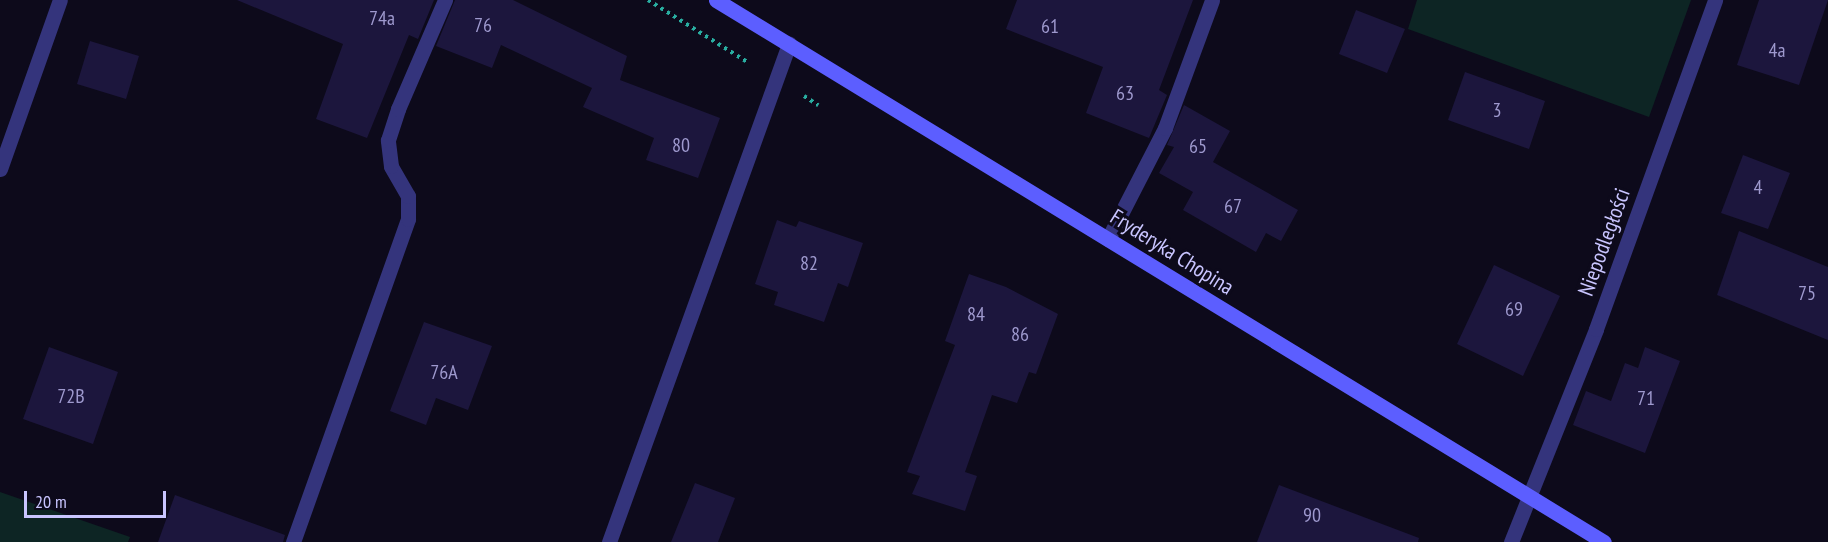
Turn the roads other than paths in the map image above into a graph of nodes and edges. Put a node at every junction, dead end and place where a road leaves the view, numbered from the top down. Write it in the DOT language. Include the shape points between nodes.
graph roads {
  1 [pos="60,0"];
  2 [pos="445,0"];
  3 [pos="716,0"];
  4 [pos="1212,0"];
  5 [pos="1715,0"];
  6 [pos="789,44"];
  7 [pos="0,169"];
  8 [pos="1108,239"];
  9 [pos="1528,497"];
  10 [pos="292,542"];
  11 [pos="609,542"];
  12 [pos="1511,542"];
  13 [pos="1604,542"];
  1 -- 7 [label="street"];
  2 -- 10 [label="street" via="388,140 391,166 408,196 408,219"];
  3 -- 6 [label="main road, Fryderyka Chopina"];
  4 -- 8 [label="street" via="1165,128"];
  5 -- 9 [label="street, Niepodległości" via="1596,329"];
  6 -- 8 [label="main road, Fryderyka Chopina"];
  6 -- 11 [label="street"];
  8 -- 9 [label="main road, Fryderyka Chopina"];
  9 -- 12 [label="street, Niepodległości"];
  9 -- 13 [label="main road, Fryderyka Chopina"];
}
